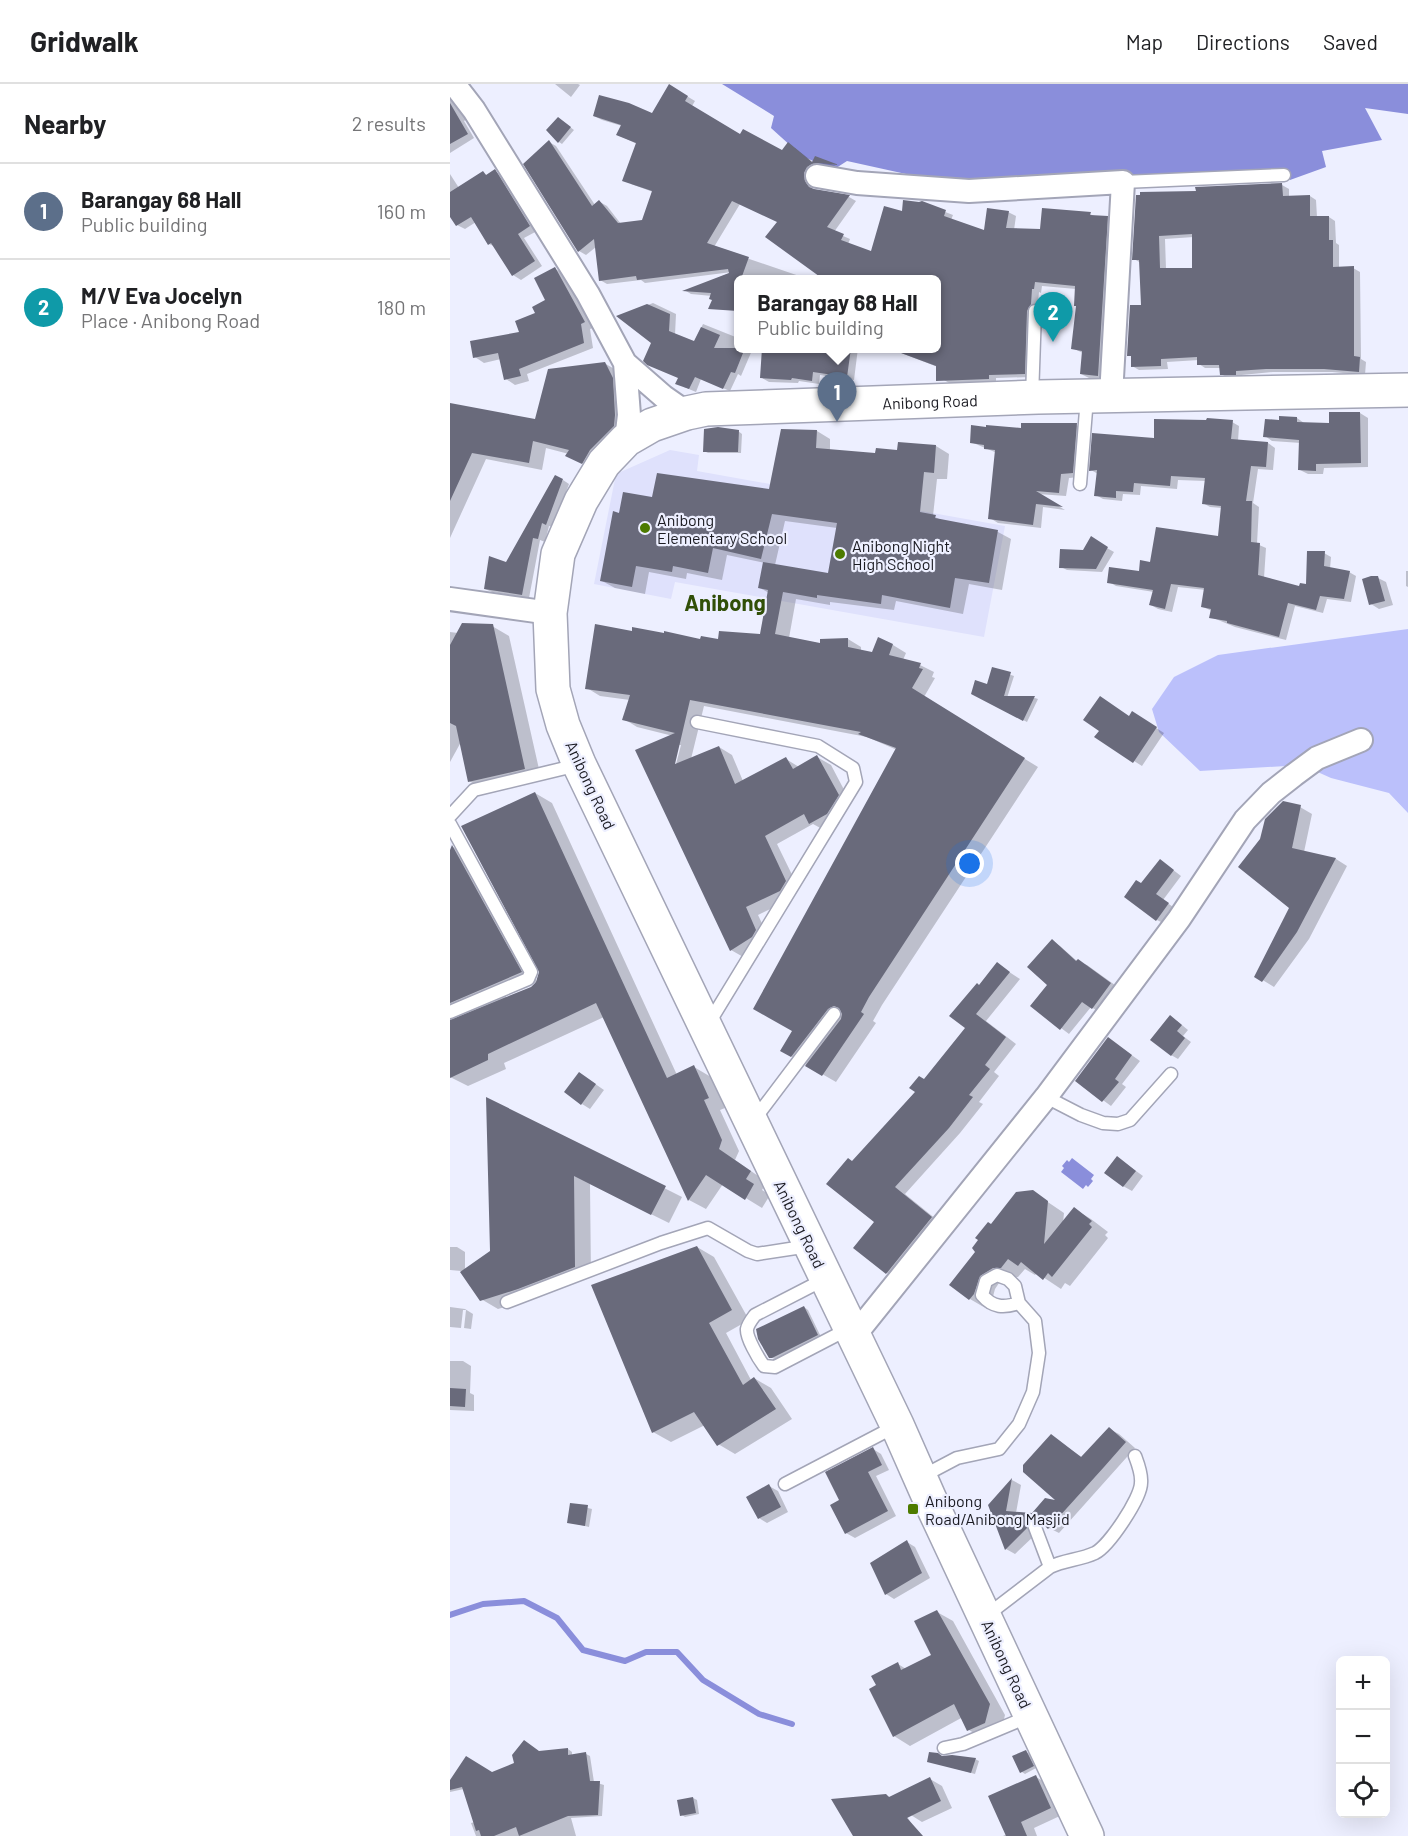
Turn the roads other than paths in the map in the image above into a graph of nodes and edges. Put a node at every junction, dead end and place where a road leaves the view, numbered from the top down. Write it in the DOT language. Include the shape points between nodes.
graph roads {
  1 [pos="454,84"];
  2 [pos="1284,175"];
  3 [pos="817,176"];
  4 [pos="1123,182"];
  5 [pos="1035,311"];
  6 [pos="625,363"];
  7 [pos="1408,390"];
  8 [pos="1099,397"];
  9 [pos="1032,398"];
  10 [pos="687,413"];
  11 [pos="626,440"];
  12 [pos="1080,484"];
  13 [pos="450,599"];
  14 [pos="550,613"];
  15 [pos="697,722"];
  16 [pos="1361,740"];
  17 [pos="579,764"];
  18 [pos="450,816"];
  19 [pos="450,824"];
  20 [pos="450,1012"];
  21 [pos="834,1014"];
  22 [pos="706,1028"];
  23 [pos="1171,1074"];
  24 [pos="1047,1097"];
  25 [pos="752,1124"];
  26 [pos="811,1246"];
  27 [pos="826,1278"];
  28 [pos="507,1302"];
  29 [pos="1019,1303"];
  30 [pos="852,1332"];
  31 [pos="897,1425"];
  32 [pos="1135,1456"];
  33 [pos="920,1478"];
  34 [pos="785,1484"];
  35 [pos="1033,1522"];
  36 [pos="1050,1567"];
  37 [pos="985,1616"];
  38 [pos="1031,1715"];
  39 [pos="944,1748"];
  40 [pos="1087,1836"];
  1 -- 6 [label="street" via="588,294"];
  2 -- 4 [label="lane"];
  3 -- 4 [label="street" via="857,183 969,191"];
  4 -- 8 [label="street"];
  5 -- 9 [label="lane"];
  6 -- 10 [label="street"];
  6 -- 11 [label="street" via="629,415"];
  7 -- 8 [label="main road, Anibong Road"];
  8 -- 9 [label="main road, Anibong Road"];
  8 -- 12 [label="lane"];
  9 -- 10 [label="main road, Anibong Road" via="706,409"];
  10 -- 11 [label="main road, Anibong Road" via="652,425"];
  11 -- 14 [label="main road, Anibong Road" via="604,464 581,501 558,554"];
  13 -- 14 [label="street"];
  14 -- 17 [label="main road, Anibong Road" via="553,689"];
  15 -- 22 [label="lane" via="818,746 853,768 856,782"];
  16 -- 24 [label="street" via="1317,758 1271,793 1245,820 1179,919"];
  17 -- 18 [label="lane" via="474,790"];
  17 -- 22 [label="main road, Anibong Road"];
  19 -- 20 [label="lane" via="531,972 528,979"];
  21 -- 25 [label="lane"];
  22 -- 25 [label="main road, Anibong Road"];
  23 -- 24 [label="lane" via="1130,1120 1118,1124 1081,1115"];
  24 -- 30 [label="street"];
  25 -- 26 [label="main road, Anibong Road"];
  26 -- 27 [label="main road, Anibong Road"];
  26 -- 28 [label="lane" via="757,1254 708,1228"];
  27 -- 30 [label="main road, Anibong Road"];
  27 -- 30 [label="lane" via="754,1315 747,1333 758,1358 764,1366 775,1367"];
  29 -- 33 [label="lane" via="1035,1321 1039,1353 1033,1392 1019,1424 999,1449 957,1458"];
  30 -- 31 [label="main road, Anibong Road"];
  31 -- 33 [label="main road, Anibong Road"];
  31 -- 34 [label="lane"];
  32 -- 36 [label="lane" via="1142,1485 1109,1541 1094,1553"];
  33 -- 37 [label="main road, Anibong Road"];
  35 -- 36 [label="lane"];
  36 -- 37 [label="lane"];
  37 -- 38 [label="main road, Anibong Road"];
  38 -- 39 [label="lane"];
  38 -- 40 [label="main road, Anibong Road"];
}
